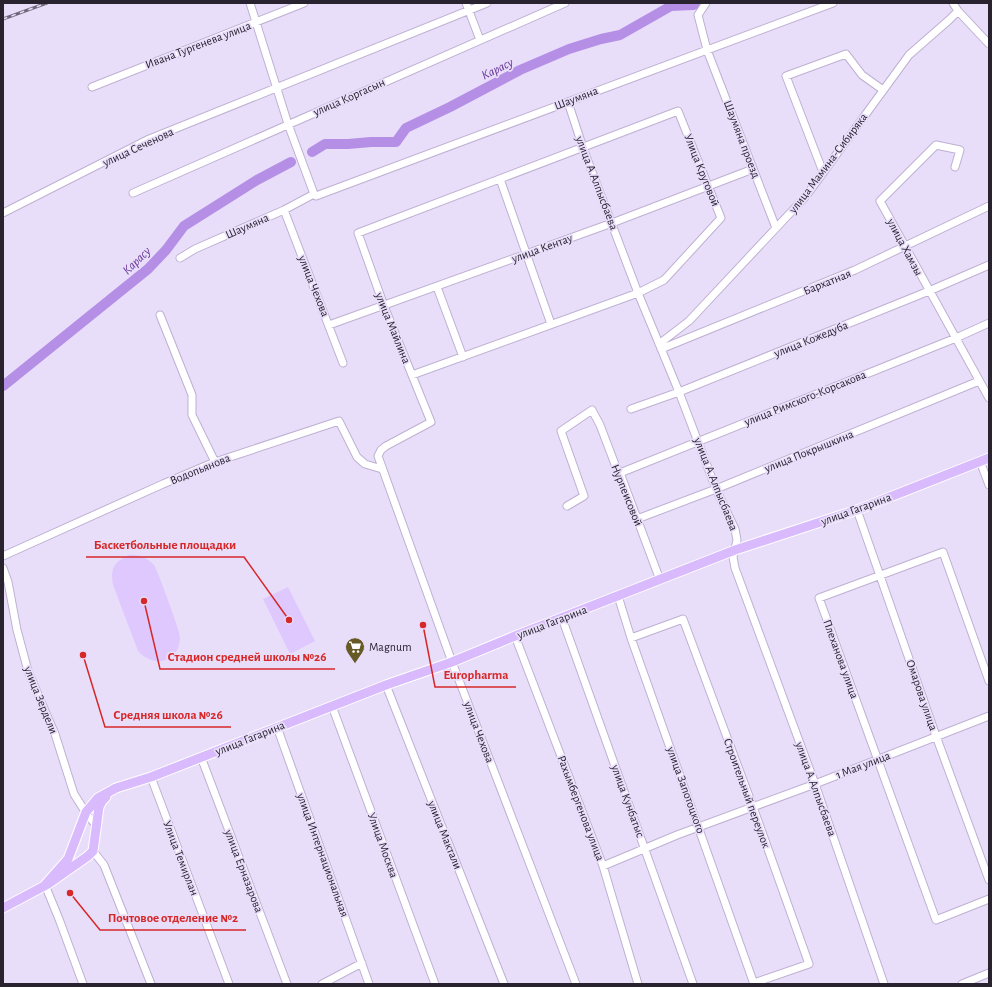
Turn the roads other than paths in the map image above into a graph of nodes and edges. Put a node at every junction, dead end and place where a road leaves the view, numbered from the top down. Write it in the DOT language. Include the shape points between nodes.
graph roads {
  1 [pos="250,3"];
  2 [pos="304,3"];
  3 [pos="466,3"];
  4 [pos="487,3"];
  5 [pos="565,3"];
  6 [pos="706,3"];
  7 [pos="833,3"];
  8 [pos="953,3"];
  9 [pos="470,10"];
  10 [pos="958,11"];
  11 [pos="256,23"];
  12 [pos="480,40"];
  13 [pos="989,44"];
  14 [pos="707,50"];
  15 [pos="92,87"];
  16 [pos="277,89"];
  17 [pos="883,90"];
  18 [pos="568,102"];
  19 [pos="288,124"];
  20 [pos="583,148"];
  21 [pos="955,167"];
  22 [pos="753,169"];
  23 [pos="823,172"];
  24 [pos="500,179"];
  25 [pos="709,186"];
  26 [pos="132,193"];
  27 [pos="317,195"];
  28 [pos="989,206"];
  29 [pos="284,210"];
  30 [pos="3,214"];
  31 [pos="612,223"];
  32 [pos="776,228"];
  33 [pos="358,232"];
  34 [pos="905,247"];
  35 [pos="526,254"];
  36 [pos="180,258"];
  37 [pos="989,265"];
  38 [pos="437,287"];
  39 [pos="929,291"];
  40 [pos="638,293"];
  41 [pos="384,306"];
  42 [pos="160,315"];
  43 [pos="989,322"];
  44 [pos="551,324"];
  45 [pos="329,325"];
  46 [pos="956,338"];
  47 [pos="660,346"];
  48 [pos="463,357"];
  49 [pos="343,363"];
  50 [pos="412,375"];
  51 [pos="984,383"];
  52 [pos="679,392"];
  53 [pos="989,398"];
  54 [pos="632,409"];
  55 [pos="698,441"];
  56 [pos="378,456"];
  57 [pos="985,460"];
  58 [pos="215,462"];
  59 [pos="382,469"];
  60 [pos="620,473"];
  61 [pos="989,485"];
  62 [pos="716,489"];
  63 [pos="567,506"];
  64 [pos="857,510"];
  65 [pos="637,519"];
  66 [pos="735,550"];
  67 [pos="3,556"];
  68 [pos="3,568"];
  69 [pos="880,576"];
  70 [pos="660,580"];
  71 [pos="618,596"];
  72 [pos="562,618"];
  73 [pos="515,636"];
  74 [pos="631,638"];
  75 [pos="452,662"];
  76 [pos="989,681"];
  77 [pos="386,685"];
  78 [pos="332,706"];
  79 [pos="989,716"];
  80 [pos="277,727"];
  81 [pos="936,736"];
  82 [pos="200,757"];
  83 [pos="878,759"];
  84 [pos="151,776"];
  85 [pos="815,784"];
  86 [pos="116,788"];
  87 [pos="753,807"];
  88 [pos="86,812"];
  89 [pos="96,825"];
  90 [pos="699,827"];
  91 [pos="79,832"];
  92 [pos="95,838"];
  93 [pos="645,849"];
  94 [pos="93,851"];
  95 [pos="68,859"];
  96 [pos="75,866"];
  97 [pos="603,866"];
  98 [pos="989,880"];
  99 [pos="45,886"];
  100 [pos="989,899"];
  101 [pos="3,908"];
  102 [pos="362,963"];
  103 [pos="989,973"];
  104 [pos="83,984"];
  105 [pos="151,984"];
  106 [pos="229,984"];
  107 [pos="287,984"];
  108 [pos="322,984"];
  109 [pos="369,984"];
  110 [pos="434,984"];
  111 [pos="504,984"];
  112 [pos="576,984"];
  113 [pos="638,984"];
  114 [pos="694,984"];
  115 [pos="754,984"];
  116 [pos="884,984"];
  117 [pos="962,984"];
  1 -- 11 [label="street"];
  2 -- 11 [label="street, Ивана Тургенева улица"];
  3 -- 9 [label="street"];
  4 -- 9 [label="street, улица Сеченова"];
  5 -- 12 [label="street, улица Коргасын"];
  6 -- 14 [label="street, Шаумяна проезд" via="698,15"];
  7 -- 14 [label="street, Шаумяна"];
  8 -- 10 [label="street"];
  9 -- 12 [label="street"];
  9 -- 16 [label="street, улица Сеченова"];
  10 -- 13 [label="street"];
  10 -- 17 [label="street, улица Мамина-Сибиряка" via="908,55"];
  11 -- 15 [label="street, Ивана Тургенева улица"];
  11 -- 16 [label="street"];
  12 -- 19 [label="street, улица Коргасын"];
  14 -- 18 [label="street, Шаумяна"];
  14 -- 22 [label="street, Шаумяна проезд"];
  16 -- 19 [label="street"];
  16 -- 30 [label="street, улица Сеченова" via="146,140"];
  17 -- 23 [label="street, улица Мамина-Сибиряка"];
  17 -- 23 [label="street" via="862,75 846,54 786,76"];
  18 -- 20 [label="street, улица А.Алпысбаева"];
  18 -- 27 [label="street, Шаумяна"];
  19 -- 26 [label="street, улица Коргасын"];
  19 -- 27 [label="street"];
  20 -- 24 [label="street, Улица Круговой"];
  20 -- 25 [label="street, Улица Круговой" via="678,111"];
  20 -- 31 [label="street, улица А.Алпысбаева"];
  21 -- 34 [label="street, улица Хамзы" via="960,150 936,146 880,202"];
  22 -- 25 [label="street, улица Кентау"];
  22 -- 32 [label="street, Шаумяна проезд"];
  23 -- 32 [label="street, улица Мамина-Сибиряка" via="806,196"];
  24 -- 33 [label="street, Улица Круговой"];
  24 -- 35 [label="street"];
  25 -- 31 [label="street, улица Кентау"];
  25 -- 40 [label="street, Улица Круговой" via="721,218 664,280"];
  27 -- 29 [label="street, Шаумяна"];
  28 -- 34 [label="street, Бархатная"];
  29 -- 36 [label="street, Шаумяна"];
  29 -- 45 [label="street, улица Чехова"];
  31 -- 35 [label="street, улица Кентау"];
  31 -- 40 [label="street, улица А.Алпысбаева"];
  32 -- 47 [label="street, улица Мамина-Сибиряка" via="689,321"];
  33 -- 41 [label="street, улица Майлина"];
  34 -- 39 [label="street, улица Хамзы"];
  34 -- 47 [label="street, Бархатная" via="855,270"];
  35 -- 38 [label="street, улица Кентау"];
  35 -- 44 [label="street"];
  37 -- 39 [label="street, улица Кожедуба"];
  38 -- 41 [label="street, улица Кентау"];
  38 -- 48 [label="street"];
  39 -- 46 [label="street, улица Хамзы"];
  39 -- 52 [label="street, улица Кожедуба"];
  40 -- 44 [label="street, Улица Круговой"];
  40 -- 47 [label="street, улица А.Алпысбаева"];
  41 -- 45 [label="street, улица Кентау"];
  41 -- 50 [label="street, улица Майлина"];
  42 -- 58 [label="street" via="192,395 192,415"];
  43 -- 46 [label="street, улица Римского-Корсакова"];
  44 -- 48 [label="street, Улица Круговой"];
  45 -- 49 [label="street, улица Чехова"];
  46 -- 51 [label="street, улица Хамзы"];
  46 -- 55 [label="street, улица Римского-Корсакова"];
  47 -- 52 [label="street, улица А.Алпысбаева"];
  48 -- 50 [label="street, Улица Круговой"];
  50 -- 56 [label="street, улица Майлина" via="431,422 386,446"];
  51 -- 53 [label="street, улица Хамзы"];
  51 -- 62 [label="street, улица Покрышкина"];
  52 -- 54 [label="street, улица Кожедуба"];
  52 -- 55 [label="street, улица А.Алпысбаева"];
  55 -- 60 [label="street, улица Римского-Корсакова"];
  55 -- 62 [label="street, улица А.Алпысбаева"];
  56 -- 59 [label="street, улица Чехова"];
  57 -- 61 [label="street"];
  57 -- 64 [label="main road, улица Гагарина"];
  58 -- 59 [label="street, Водопьянова" via="339,421 357,457 365,464"];
  58 -- 67 [label="street, Водопьянова"];
  59 -- 75 [label="street, улица Чехова"];
  60 -- 63 [label="street, Нурпеисовой" via="592,410 561,431 584,496"];
  60 -- 65 [label="street, Нурпеисовой"];
  62 -- 65 [label="street, улица Покрышкина"];
  62 -- 66 [label="street, улица А.Алпысбаева" via="735,529 738,540"];
  64 -- 66 [label="main road, улица Гагарина"];
  64 -- 69 [label="street, Омарова улица"];
  65 -- 70 [label="street, Нурпеисовой"];
  66 -- 70 [label="main road, улица Гагарина"];
  66 -- 85 [label="street, улица А.Алпысбаева" via="734,568"];
  68 -- 88 [label="street, улица Зердели" via="28,671 55,734 74,794"];
  69 -- 76 [label="street, Плеханова улица" via="943,552"];
  69 -- 81 [label="street, Омарова улица"];
  69 -- 83 [label="street, Плеханова улица" via="819,598"];
  70 -- 71 [label="main road, улица Гагарина"];
  71 -- 72 [label="main road, улица Гагарина"];
  71 -- 74 [label="street, улица Запотоцкого"];
  72 -- 73 [label="main road, улица Гагарина"];
  72 -- 93 [label="street, улица Кунбатыс"];
  73 -- 75 [label="main road, улица Гагарина"];
  73 -- 97 [label="street, Рахымбергенова улица"];
  74 -- 87 [label="street, Строительный переулок" via="683,619"];
  74 -- 90 [label="street, улица Запотоцкого"];
  75 -- 77 [label="main road, улица Гагарина"];
  75 -- 112 [label="street, улица Чехова"];
  77 -- 78 [label="main road, улица Гагарина"];
  77 -- 111 [label="street, улица Мактали"];
  78 -- 80 [label="main road, улица Гагарина"];
  78 -- 110 [label="street, Улица Москва"];
  79 -- 81 [label="street, 1 Мая улица"];
  80 -- 82 [label="main road, улица Гагарина"];
  80 -- 102 [label="street, улица Интернациональная"];
  81 -- 83 [label="street, 1 Мая улица"];
  81 -- 98 [label="street, Омарова улица"];
  82 -- 84 [label="main road, улица Гагарина"];
  82 -- 107 [label="street, улица Ерназарова"];
  83 -- 85 [label="street, 1 Мая улица"];
  83 -- 100 [label="street, Плеханова улица" via="936,920"];
  84 -- 86 [label="main road, улица Гагарина"];
  84 -- 106 [label="street, Улица Темирлан"];
  85 -- 87 [label="street, 1 Мая улица"];
  85 -- 116 [label="street, улица А.Алпысбаева"];
  86 -- 88 [label="main road, улица Гагарина" via="98,798"];
  86 -- 89 [label="main road, улица Гагарина" via="102,801"];
  87 -- 90 [label="street, 1 Мая улица"];
  87 -- 115 [label="street, Строительный переулок" via="809,964"];
  88 -- 89 [label="street, улица Зердели"];
  88 -- 91 [label="main road, улица Гагарина"];
  89 -- 92 [label="main road, улица Гагарина"];
  90 -- 93 [label="street, 1 Мая улица"];
  90 -- 115 [label="street, улица Запотоцкого"];
  91 -- 92 [label="main road"];
  91 -- 95 [label="main road, улица Гагарина"];
  92 -- 94 [label="main road, улица Гагарина"];
  93 -- 97 [label="street, 1 Мая улица"];
  93 -- 114 [label="street, улица Кунбатыс"];
  94 -- 96 [label="main road, улица Гагарина"];
  94 -- 105 [label="street" via="104,865"];
  95 -- 96 [label="main road" via="69,864"];
  95 -- 99 [label="main road, улица Гагарина"];
  96 -- 99 [label="main road, улица Гагарина"];
  97 -- 113 [label="street, Рахымбергенова улица"];
  99 -- 101 [label="main road, улица Гагарина"];
  99 -- 104 [label="street"];
  102 -- 108 [label="street"];
  102 -- 109 [label="street, улица Интернациональная"];
  103 -- 117 [label="street"];
}
